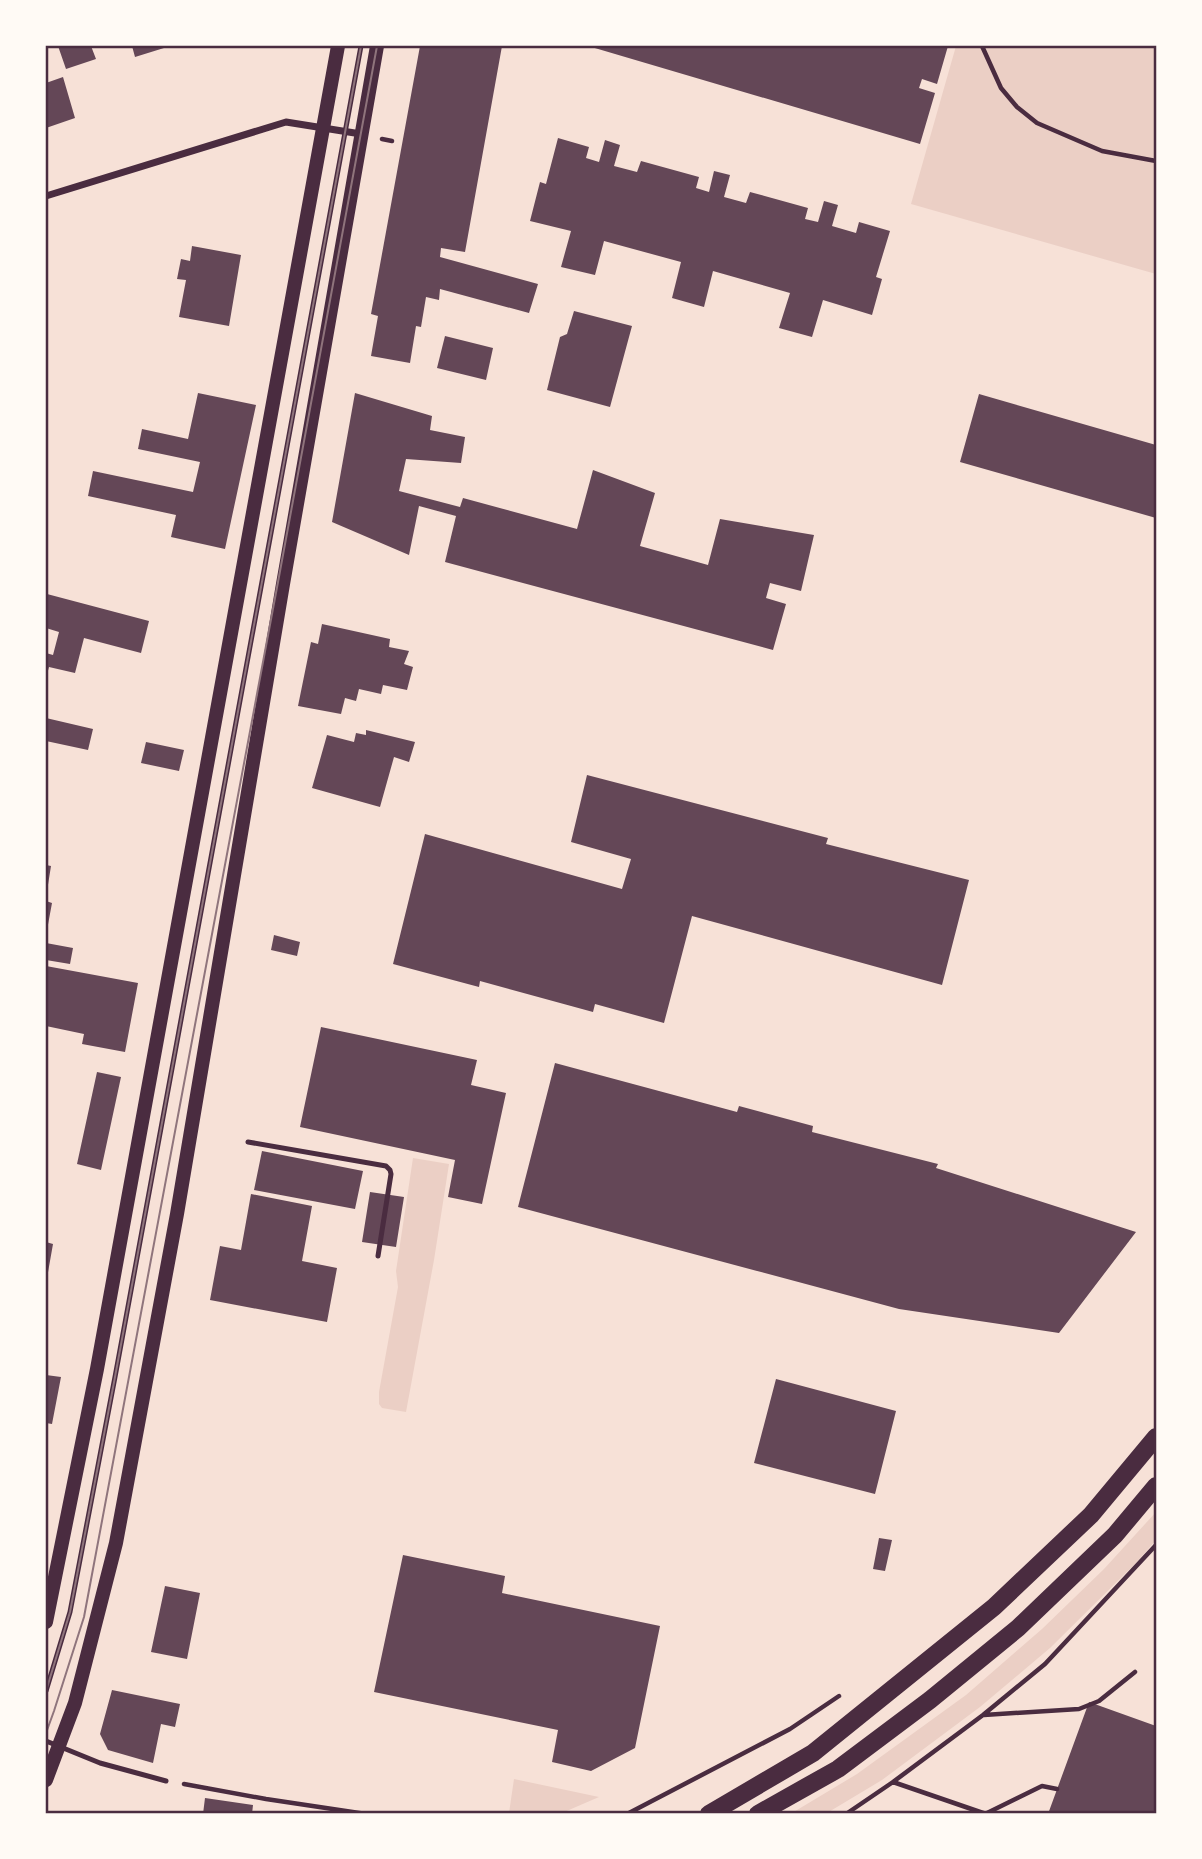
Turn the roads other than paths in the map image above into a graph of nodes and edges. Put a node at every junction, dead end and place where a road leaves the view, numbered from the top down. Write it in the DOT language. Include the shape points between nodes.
graph roads {
  1 [pos="338,46"];
  2 [pos="361,46"];
  3 [pos="377,46"];
  4 [pos="324,127"];
  5 [pos="345,132"];
  6 [pos="360,134"];
  7 [pos="46,196"];
  8 [pos="248,1142"];
  9 [pos="378,1256"];
  10 [pos="1157,1437"];
  11 [pos="1157,1486"];
  12 [pos="46,1622"];
  13 [pos="46,1691"];
  14 [pos="52,1744"];
  15 [pos="46,1780"];
  16 [pos="166,1781"];
  17 [pos="709,1814"];
  18 [pos="758,1814"];
  1 -- 4 [label="main road"];
  2 -- 5 [label="lane"];
  3 -- 6 [label="main road"];
  4 -- 5 [label="street"];
  4 -- 7 [label="street" via="286,122"];
  4 -- 12 [label="main road" via="97,1369"];
  5 -- 6 [label="street"];
  5 -- 13 [label="lane" via="72,1599"];
  6 -- 14 [label="main road" via="116,1543 75,1703"];
  8 -- 9 [label="lane" via="390,1170"];
  10 -- 17 [label="main road" via="1091,1515 994,1607 813,1753"];
  11 -- 18 [label="main road" via="1115,1535 1028,1618 930,1700 838,1769"];
  14 -- 15 [label="main road"];
  14 -- 16 [label="lane"];
}
